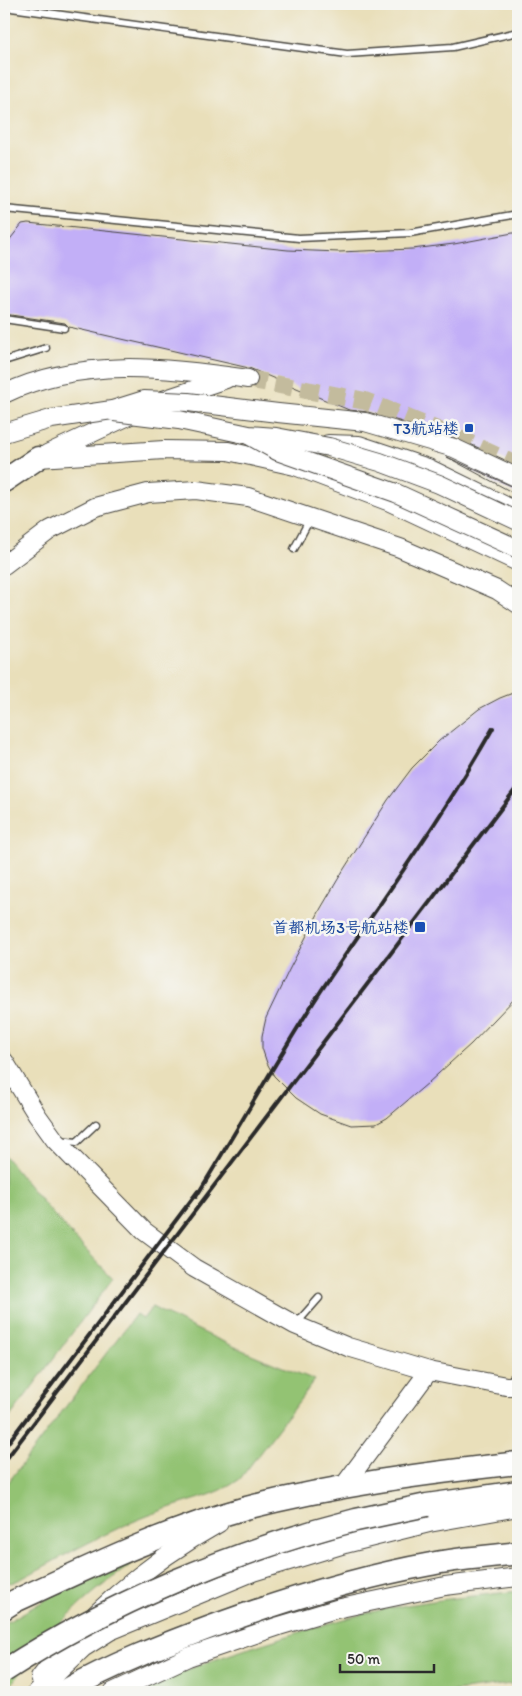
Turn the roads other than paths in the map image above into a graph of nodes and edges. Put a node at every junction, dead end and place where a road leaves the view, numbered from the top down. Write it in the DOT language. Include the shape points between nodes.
graph roads {
  1 [pos="4,7"];
  2 [pos="518,32"];
  3 [pos="4,208"];
  4 [pos="518,214"];
  5 [pos="4,319"];
  6 [pos="64,328"];
  7 [pos="46,348"];
  8 [pos="4,361"];
  9 [pos="4,394"];
  10 [pos="105,411"];
  11 [pos="4,433"];
  12 [pos="244,434"];
  13 [pos="228,451"];
  14 [pos="38,458"];
  15 [pos="518,478"];
  16 [pos="4,481"];
  17 [pos="518,512"];
  18 [pos="311,518"];
  19 [pos="518,521"];
  20 [pos="294,549"];
  21 [pos="518,549"];
  22 [pos="518,562"];
  23 [pos="4,565"];
  24 [pos="518,604"];
  25 [pos="4,1061"];
  26 [pos="96,1124"];
  27 [pos="56,1140"];
  28 [pos="320,1298"];
  29 [pos="295,1325"];
  30 [pos="429,1371"];
  31 [pos="518,1371"];
  32 [pos="512,1386"];
  33 [pos="518,1463"];
  34 [pos="342,1488"];
  35 [pos="518,1492"];
  36 [pos="518,1507"];
  37 [pos="246,1509"];
  38 [pos="518,1553"];
  39 [pos="518,1577"];
  40 [pos="8,1600"];
  41 [pos="4,1671"];
  42 [pos="29,1692"];
  43 [pos="38,1692"];
  44 [pos="63,1692"];
  45 [pos="113,1692"];
  1 -- 2 [label="lane" via="347,54 453,47"];
  3 -- 4 [label="lane" via="299,238 410,233"];
  5 -- 6 [label="lane"];
  7 -- 8 [label="lane"];
  9 -- 14 [label="street" via="68,372 120,367 164,368 248,379 230,378 171,397"];
  10 -- 11 [label="street, bridge" via="52,419"];
  10 -- 12 [label="street, bridge" via="179,420"];
  10 -- 15 [label="street, bridge" via="144,400 172,400 365,422 454,448"];
  12 -- 19 [label="street, bridge" via="281,437 360,456 439,484"];
  12 -- 21 [label="street, bridge" via="277,451 396,492"];
  13 -- 14 [label="street" via="164,450"];
  13 -- 17 [label="street" via="272,444 359,445 428,468"];
  13 -- 22 [label="street" via="295,466 390,502"];
  14 -- 16 [label="highway"];
  18 -- 20 [label="lane"];
  18 -- 23 [label="street" via="248,497 196,490 148,493 95,507 58,526"];
  18 -- 24 [label="street" via="400,548 497,590"];
  25 -- 27 [label="street"];
  26 -- 27 [label="lane" via="77,1142"];
  27 -- 29 [label="street" via="144,1231 194,1268"];
  28 -- 29 [label="lane"];
  29 -- 30 [label="street" via="348,1347"];
  30 -- 32 [label="street"];
  30 -- 34 [label="street"];
  31 -- 32 [label="lane"];
  33 -- 34 [label="highway"];
  34 -- 37 [label="highway"];
  35 -- 41 [label="highway, bridge" via="357,1520 288,1539 175,1581 81,1626"];
  36 -- 43 [label="street" via="364,1539 253,1572 110,1631 83,1648"];
  37 -- 40 [label="highway" via="153,1539"];
  37 -- 42 [label="street" via="186,1542 127,1585 57,1655"];
  38 -- 44 [label="highway" via="433,1563 360,1578 256,1610 152,1648"];
  39 -- 45 [label="street" via="445,1586 336,1609 188,1657"];
}
